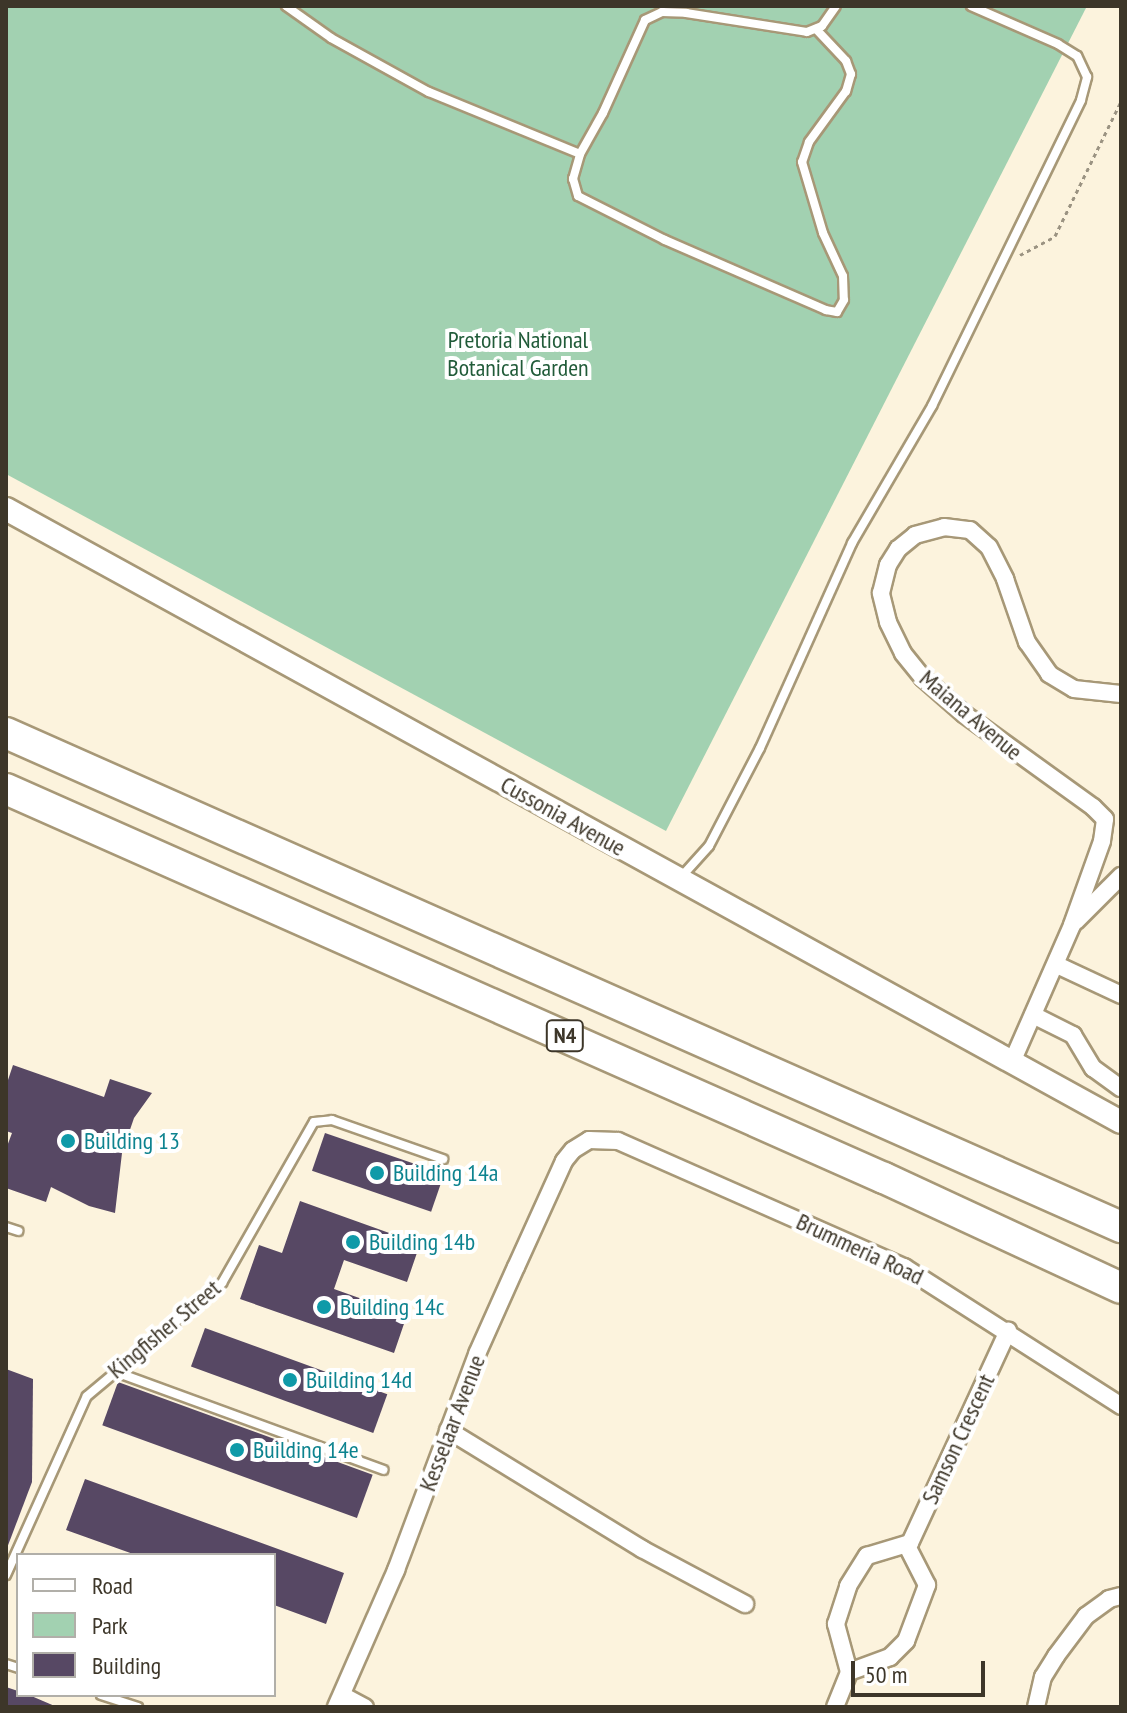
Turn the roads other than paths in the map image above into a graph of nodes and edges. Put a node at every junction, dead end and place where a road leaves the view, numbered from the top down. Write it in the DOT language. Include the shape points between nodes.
graph roads {
  1 [pos="286,6"];
  2 [pos="836,6"];
  3 [pos="971,6"];
  4 [pos="816,29"];
  5 [pos="580,154"];
  6 [pos="6,509"];
  7 [pos="1121,694"];
  8 [pos="6,733"];
  9 [pos="6,789"];
  10 [pos="1121,876"];
  11 [pos="678,879"];
  12 [pos="1072,925"];
  13 [pos="1057,965"];
  14 [pos="1121,995"];
  15 [pos="1033,1015"];
  16 [pos="1012,1062"];
  17 [pos="1121,1088"];
  18 [pos="1121,1122"];
  19 [pos="580,1145"];
  20 [pos="443,1159"];
  21 [pos="6,1227"];
  22 [pos="1121,1227"];
  23 [pos="18,1231"];
  24 [pos="1121,1288"];
  25 [pos="1008,1331"];
  26 [pos="113,1371"];
  27 [pos="1121,1406"];
  28 [pos="448,1430"];
  29 [pos="383,1470"];
  30 [pos="907,1546"];
  31 [pos="6,1575"];
  32 [pos="1121,1596"];
  33 [pos="745,1604"];
  34 [pos="849,1672"];
  35 [pos="118,1698"];
  36 [pos="339,1701"];
  37 [pos="138,1707"];
  38 [pos="365,1707"];
  39 [pos="835,1707"];
  40 [pos="1036,1707"];
  1 -- 5 [label="lane" via="331,38 429,92"];
  2 -- 4 [label="lane"];
  3 -- 11 [label="lane" via="1077,56 1087,77 1081,100 914,440 852,543 719,829 700,859"];
  4 -- 5 [label="lane" via="788,30 686,13 652,15 639,28"];
  4 -- 5 [label="lane" via="846,61 851,74 802,162 823,233 843,276 844,300 837,312 594,207 575,190"];
  6 -- 11 [label="main road, Cussonia Avenue"];
  7 -- 12 [label="street, Maiana Avenue" via="1074,689 1049,674 1027,642 989,547 970,530 944,527 915,535 888,565 881,593 888,622 923,678 1105,819"];
  8 -- 22 [label="highway, N4"];
  9 -- 24 [label="highway, N4"];
  10 -- 12 [label="street"];
  11 -- 16 [label="main road, Cussonia Avenue"];
  12 -- 13 [label="street, Maiana Avenue"];
  13 -- 14 [label="street"];
  13 -- 15 [label="street, Maiana Avenue"];
  15 -- 16 [label="street, Maiana Avenue"];
  15 -- 17 [label="street" via="1073,1035 1093,1068"];
  16 -- 18 [label="main road, Cussonia Avenue"];
  19 -- 25 [label="street, Brummeria Road" via="611,1139 653,1155 904,1267"];
  19 -- 28 [label="street, Kesselaar Avenue" via="561,1167"];
  20 -- 26 [label="lane, Kingfisher Street" via="332,1120 314,1122 222,1283"];
  21 -- 23 [label="lane"];
  25 -- 27 [label="street, Brummeria Road"];
  25 -- 30 [label="street, Samson Crescent"];
  26 -- 29 [label="lane"];
  26 -- 31 [label="lane, Kingfisher Street" via="79,1407"];
  28 -- 33 [label="street" via="642,1549"];
  28 -- 36 [label="street, Kesselaar Avenue"];
  30 -- 34 [label="street" via="867,1556 848,1586 836,1624"];
  30 -- 34 [label="street" via="927,1585 910,1633 898,1652"];
  32 -- 40 [label="street" via="1086,1616 1043,1677"];
  34 -- 39 [label="street"];
  35 -- 37 [label="lane"];
  36 -- 38 [label="street"];
}
